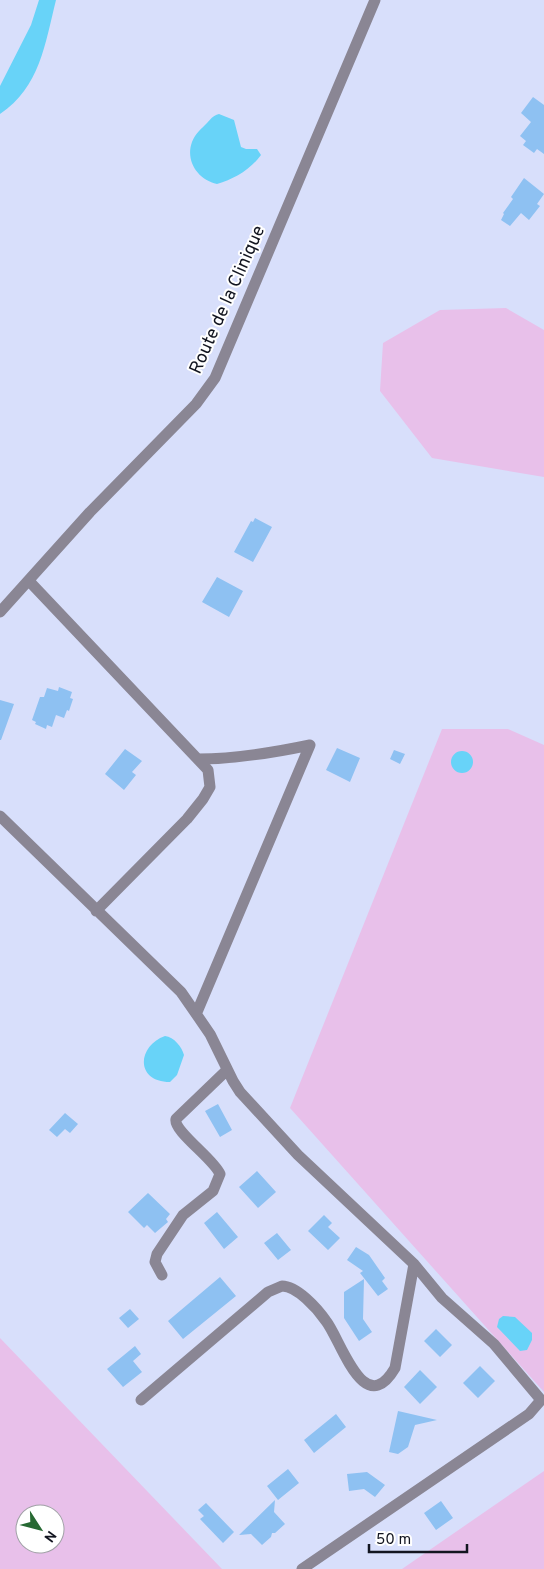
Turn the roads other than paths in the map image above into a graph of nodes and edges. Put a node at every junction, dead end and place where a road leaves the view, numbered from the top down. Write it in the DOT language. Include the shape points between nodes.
graph roads {
  1 [pos="375,0"];
  2 [pos="29,581"];
  3 [pos="0,612"];
  4 [pos="198,759"];
  5 [pos="0,816"];
  6 [pos="96,911"];
  7 [pos="197,1012"];
  8 [pos="227,1070"];
  9 [pos="414,1264"];
  10 [pos="162,1275"];
  11 [pos="141,1400"];
  12 [pos="302,1569"];
  1 -- 2 [label="street, Route de la Clinique" via="215,378 196,404 90,512"];
  2 -- 3 [label="street, Route de la Clinique"];
  2 -- 4 [label="street"];
  4 -- 6 [label="street" via="211,778 203,799"];
  4 -- 7 [label="street" via="265,755 310,746"];
  5 -- 6 [label="street"];
  6 -- 7 [label="street" via="181,992"];
  7 -- 8 [label="street"];
  8 -- 9 [label="street" via="240,1092 298,1156"];
  8 -- 10 [label="street" via="176,1120 178,1128 201,1149 220,1174 213,1190 183,1215 157,1254 156,1262"];
  9 -- 11 [label="street" via="395,1368 386,1380 376,1386 370,1386 358,1377 323,1317 294,1289 282,1286 268,1292"];
  9 -- 12 [label="street" via="442,1298 494,1344 541,1400 529,1414"];
}
